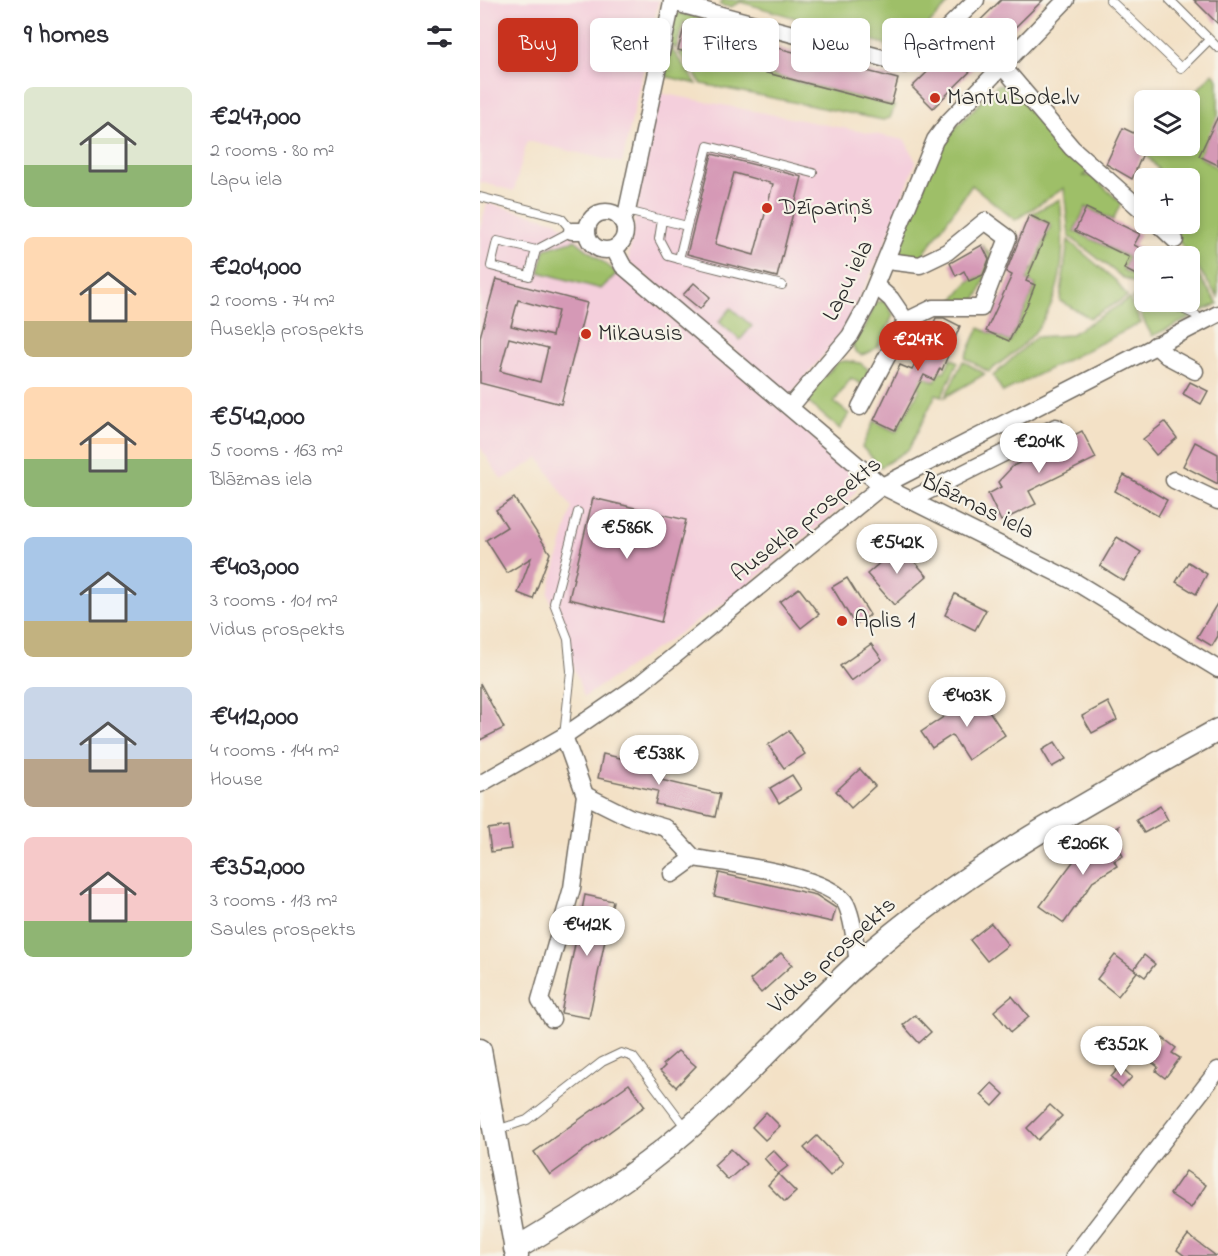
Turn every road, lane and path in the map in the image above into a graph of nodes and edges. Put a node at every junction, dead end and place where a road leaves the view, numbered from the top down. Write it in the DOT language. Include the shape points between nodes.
graph roads {
  1 [pos="1066,0"];
  2 [pos="1110,0"];
  3 [pos="1170,0"];
  4 [pos="672,1"];
  5 [pos="974,1"];
  6 [pos="1209,40"];
  7 [pos="1218,48"];
  8 [pos="1017,52"];
  9 [pos="998,72"];
  10 [pos="1007,72"];
  11 [pos="813,173"];
  12 [pos="480,197"];
  13 [pos="1134,203"];
  14 [pos="624,216"];
  15 [pos="662,220"];
  16 [pos="687,226"];
  17 [pos="580,231"];
  18 [pos="1169,234"];
  19 [pos="1175,240"];
  20 [pos="614,249"];
  21 [pos="536,250"];
  22 [pos="679,259"];
  23 [pos="887,261"];
  24 [pos="782,285"];
  25 [pos="876,286"];
  26 [pos="1189,312"];
  27 [pos="1218,314"];
  28 [pos="906,321"];
  29 [pos="1201,323"];
  30 [pos="1155,345"];
  31 [pos="1196,371"];
  32 [pos="791,406"];
  33 [pos="860,407"];
  34 [pos="1056,427"];
  35 [pos="1174,480"];
  36 [pos="882,486"];
  37 [pos="910,500"];
  38 [pos="1218,501"];
  39 [pos="578,512"];
  40 [pos="1218,669"];
  41 [pos="1218,730"];
  42 [pos="564,736"];
  43 [pos="481,781"];
  44 [pos="585,795"];
  45 [pos="694,858"];
  46 [pos="672,874"];
  47 [pos="858,963"];
  48 [pos="552,1019"];
  49 [pos="480,1050"];
  50 [pos="1218,1070"];
  51 [pos="688,1130"];
  52 [pos="494,1131"];
  53 [pos="513,1254"];
  54 [pos="1074,1256"];
  1 -- 8 [label="street, Lapu iela"];
  2 -- 6 [label="lane" via="1180,68"];
  3 -- 6 [label="lane"];
  4 -- 5 [label="street" via="905,64 915,60"];
  4 -- 14 [label="street"];
  6 -- 7 [label="lane"];
  9 -- 23 [label="street, Lapu iela" via="935,140"];
  10 -- 13 [label="street" via="1072,148"];
  11 -- 16 [label="lane" via="708,146"];
  12 -- 17 [label="lane" via="561,218"];
  14 -- 15 [label="lane"];
  14 -- 17 [label="street" via="601,213"];
  14 -- 20 [label="street" via="624,237"];
  15 -- 16 [label="lane"];
  15 -- 22 [label="lane" via="658,239 668,256"];
  16 -- 22 [label="lane"];
  17 -- 20 [label="street" via="597,248"];
  17 -- 21 [label="lane"];
  18 -- 19 [label="street"];
  20 -- 32 [label="street, Blāzmas iela" via="623,266"];
  21 -- 21 [label="lane" via="530,276 491,266 497,241"];
  22 -- 24 [label="lane"];
  23 -- 25 [label="street, Lapu iela"];
  23 -- 28 [label="street" via="920,265 947,252 985,221 1008,238 981,308 933,308"];
  25 -- 28 [label="street"];
  25 -- 32 [label="street, Lapu iela" via="850,336"];
  26 -- 29 [label="lane"];
  27 -- 29 [label="street, Ausekļa prospekts"];
  28 -- 33 [label="street"];
  29 -- 30 [label="street, Ausekļa prospekts"];
  30 -- 31 [label="street"];
  30 -- 36 [label="street, Ausekļa prospekts"];
  32 -- 36 [label="street, Blāzmas iela"];
  34 -- 37 [label="street"];
  35 -- 38 [label="street"];
  36 -- 37 [label="street, Blāzmas iela"];
  36 -- 42 [label="street, Ausekļa prospekts" via="686,648"];
  37 -- 40 [label="street, Blāzmas iela" via="1077,583"];
  39 -- 42 [label="lane" via="554,603 568,639 571,671"];
  41 -- 47 [label="main road, Vidus prospekts" via="1030,836 958,883"];
  42 -- 43 [label="street, Ausekļa prospekts"];
  42 -- 44 [label="street"];
  44 -- 45 [label="street" via="629,817 666,828"];
  44 -- 48 [label="street" via="572,888 540,1000"];
  45 -- 46 [label="street"];
  45 -- 47 [label="street" via="750,866 828,887 845,903"];
  47 -- 51 [label="main road, Vidus prospekts"];
  49 -- 52 [label="main road"];
  50 -- 54 [label="street"];
  51 -- 52 [label="lane" via="633,1057 621,1053 602,1062 527,1120"];
  51 -- 53 [label="main road, Vidus prospekts" via="654,1158"];
  52 -- 53 [label="main road"];
}
